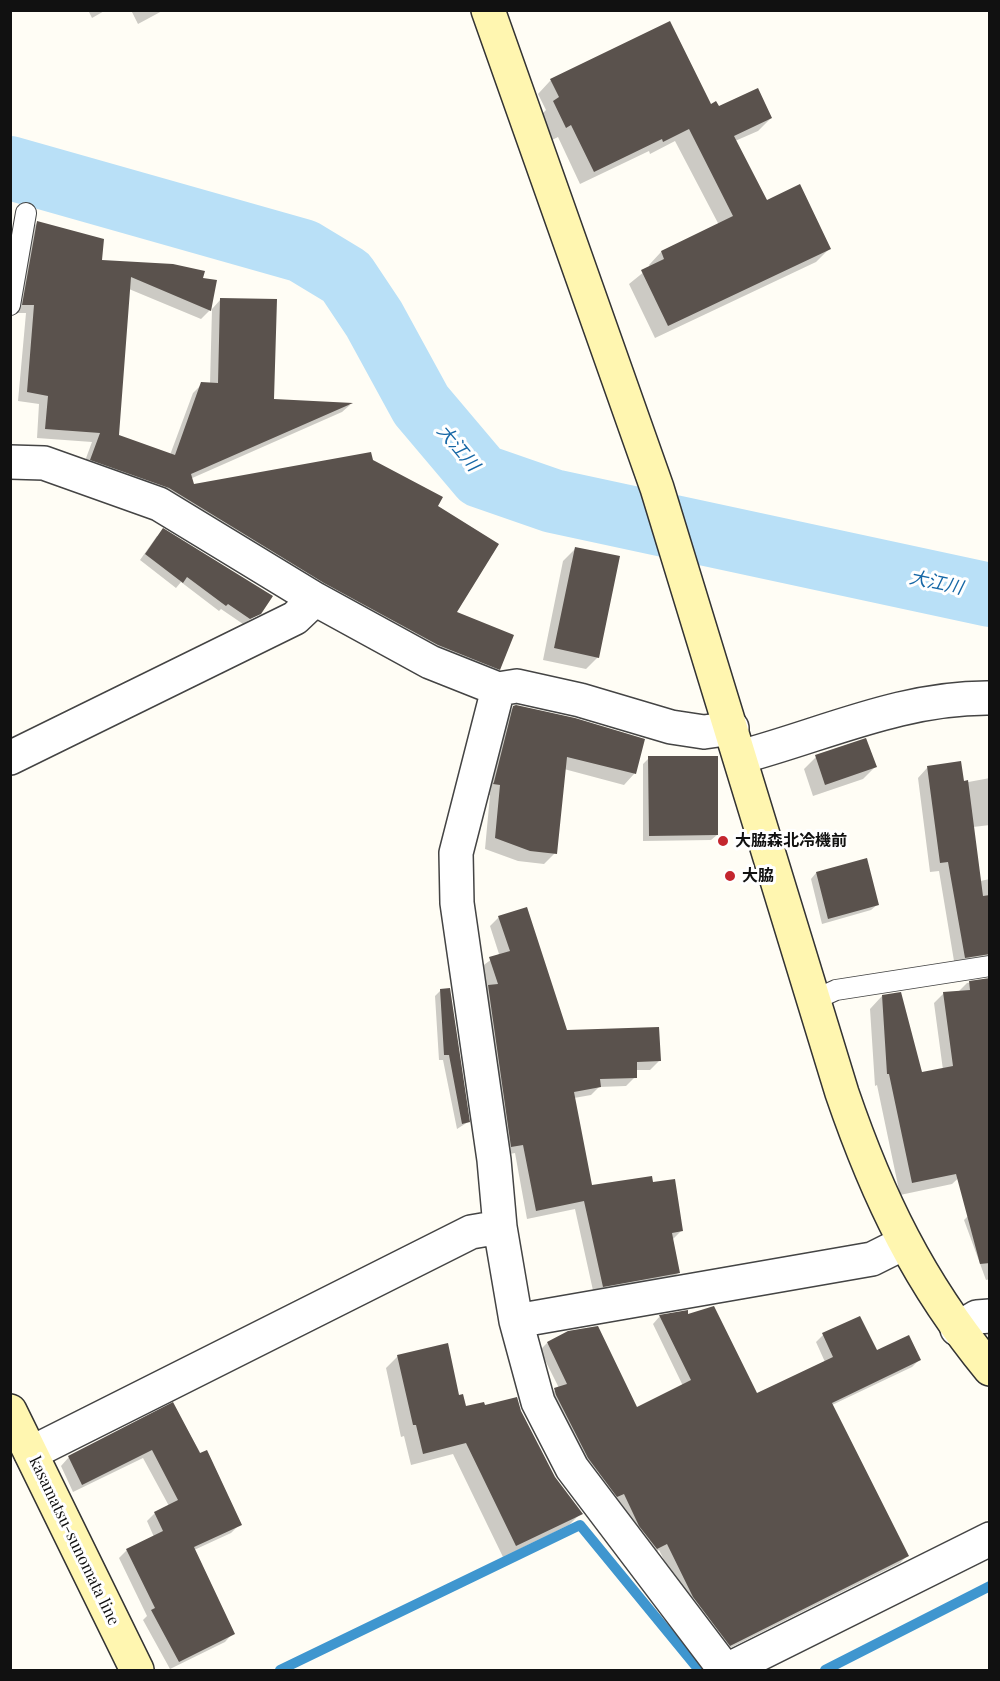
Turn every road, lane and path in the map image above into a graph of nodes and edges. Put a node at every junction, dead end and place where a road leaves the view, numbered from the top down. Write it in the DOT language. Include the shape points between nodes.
graph roads {
  1 [pos="488,10"];
  2 [pos="26,213"];
  3 [pos="10,305"];
  4 [pos="10,462"];
  5 [pos="315,599"];
  6 [pos="498,689"];
  7 [pos="990,698"];
  8 [pos="736,742"];
  9 [pos="10,758"];
  10 [pos="990,966"];
  11 [pos="814,1000"];
  12 [pos="501,1227"];
  13 [pos="904,1243"];
  14 [pos="990,1316"];
  15 [pos="516,1321"];
  16 [pos="957,1329"];
  17 [pos="990,1369"];
  18 [pos="10,1411"];
  19 [pos="31,1453"];
  20 [pos="990,1539"];
  21 [pos="137,1671"];
  22 [pos="726,1671"];
  1 -- 8 [label="street" via="657,488"];
  2 -- 3 [label="lane"];
  4 -- 5 [label="street" via="44,462 159,504"];
  5 -- 6 [label="street" via="430,662"];
  5 -- 9 [label="street" via="295,618"];
  6 -- 8 [label="street" via="527,688"];
  6 -- 12 [label="street" via="456,860 465,972"];
  7 -- 8 [label="street" via="907,705"];
  8 -- 11 [label="street"];
  10 -- 11 [label="lane" via="836,990"];
  11 -- 13 [label="street" via="866,1164"];
  12 -- 15 [label="street"];
  12 -- 19 [label="street" via="471,1232"];
  13 -- 15 [label="street" via="872,1260"];
  13 -- 16 [label="street"];
  14 -- 16 [label="street" via="977,1317"];
  15 -- 22 [label="street" via="538,1402 572,1468"];
  16 -- 17 [label="street"];
  18 -- 19 [label="street, kasamatsu-sunomata line"];
  19 -- 21 [label="street, kasamatsu-sunomata line"];
  20 -- 22 [label="street"];
}
